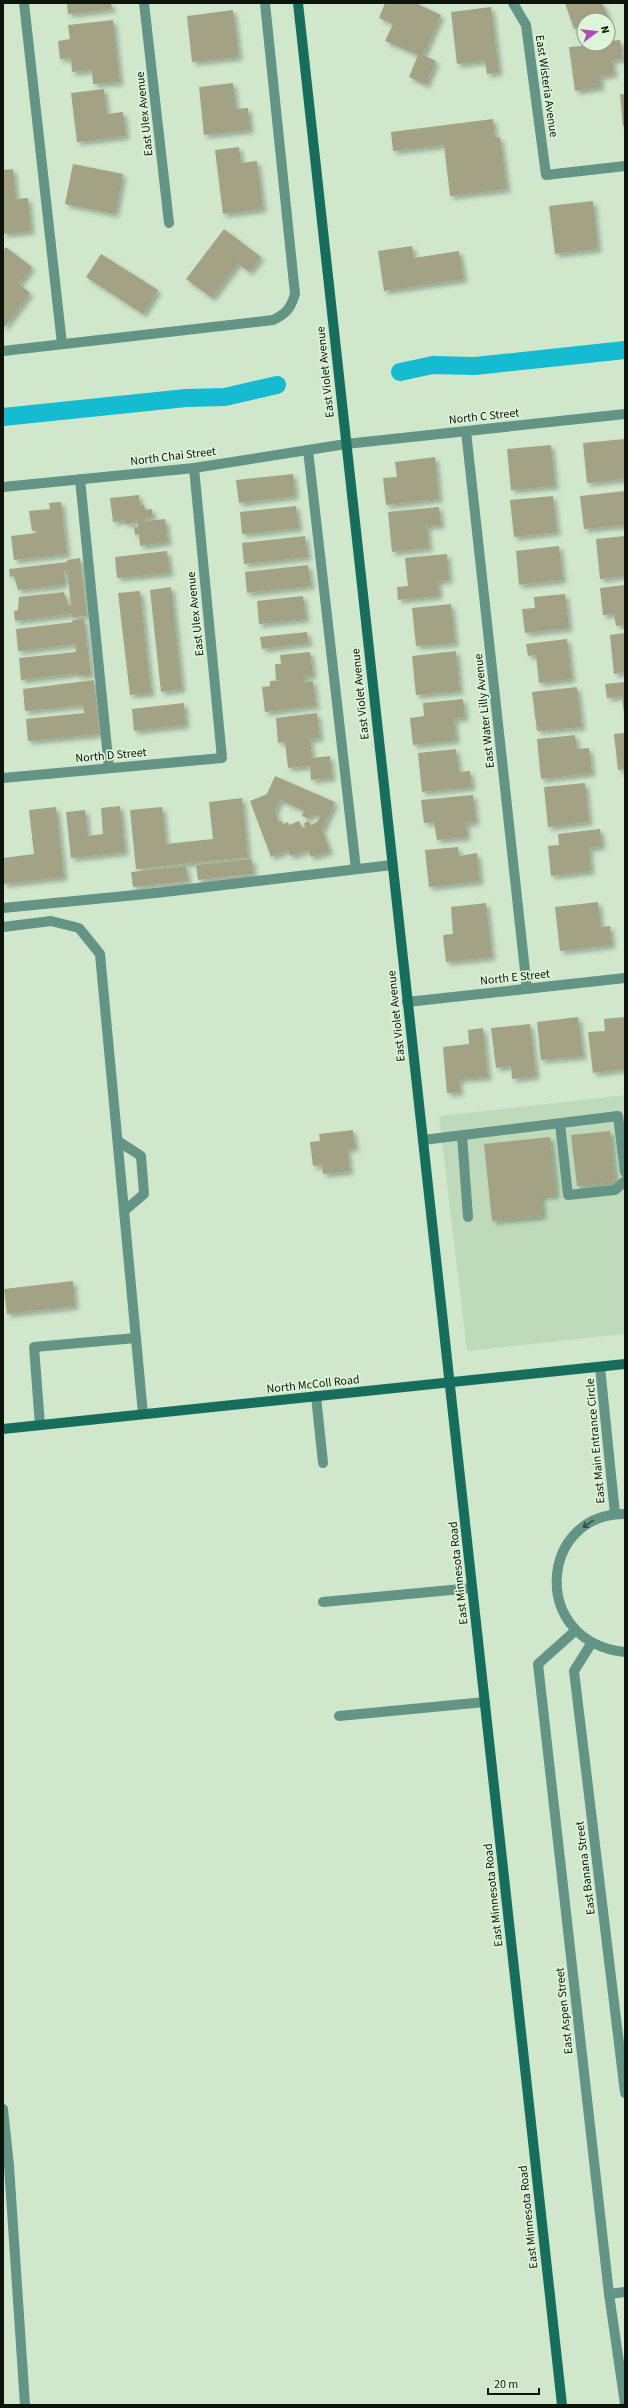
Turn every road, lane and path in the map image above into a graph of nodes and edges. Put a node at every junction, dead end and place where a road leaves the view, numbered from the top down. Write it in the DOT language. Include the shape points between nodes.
graph roads {
  1 [pos="24,3"];
  2 [pos="144,3"];
  3 [pos="265,3"];
  4 [pos="298,3"];
  5 [pos="513,3"];
  6 [pos="625,166"];
  7 [pos="169,222"];
  8 [pos="62,344"];
  9 [pos="3,351"];
  10 [pos="625,414"];
  11 [pos="466,431"];
  12 [pos="346,444"];
  13 [pos="308,450"];
  14 [pos="194,468"];
  15 [pos="80,479"];
  16 [pos="3,487"];
  17 [pos="222,758"];
  18 [pos="109,768"];
  19 [pos="3,778"];
  20 [pos="392,865"];
  21 [pos="356,869"];
  22 [pos="3,908"];
  23 [pos="3,927"];
  24 [pos="625,978"];
  25 [pos="527,989"];
  26 [pos="407,1002"];
  27 [pos="560,1124"];
  28 [pos="462,1136"];
  29 [pos="423,1140"];
  30 [pos="118,1141"];
  31 [pos="625,1172"];
  32 [pos="625,1181"];
  33 [pos="124,1211"];
  34 [pos="468,1217"];
  35 [pos="136,1338"];
  36 [pos="625,1364"];
  37 [pos="600,1366"];
  38 [pos="450,1382"];
  39 [pos="316,1396"];
  40 [pos="143,1414"];
  41 [pos="40,1425"];
  42 [pos="3,1429"];
  43 [pos="323,1463"];
  44 [pos="614,1514"];
  45 [pos="625,1514"];
  46 [pos="472,1588"];
  47 [pos="323,1602"];
  48 [pos="575,1631"];
  49 [pos="591,1644"];
  50 [pos="625,1652"];
  51 [pos="485,1702"];
  52 [pos="339,1716"];
  53 [pos="625,2094"];
  54 [pos="3,2109"];
  55 [pos="6,2166"];
  56 [pos="625,2292"];
  57 [pos="609,2294"];
  58 [pos="625,2404"];
  59 [pos="25,2405"];
  60 [pos="562,2405"];
  1 -- 8 [label="street"];
  2 -- 7 [label="street, East Ulex Avenue"];
  3 -- 8 [label="street" via="295,294 292,306 285,315 273,320"];
  4 -- 12 [label="street, East Violet Avenue"];
  5 -- 6 [label="street, East Wisteria Avenue" via="526,25 546,175"];
  8 -- 9 [label="street"];
  10 -- 11 [label="street, North C Street"];
  11 -- 12 [label="street, North C Street"];
  11 -- 25 [label="street, East Water Lilly Avenue"];
  12 -- 13 [label="street, North Chai Street"];
  12 -- 20 [label="street, East Violet Avenue"];
  13 -- 14 [label="street, North Chai Street"];
  13 -- 21 [label="street"];
  14 -- 15 [label="street, North Chai Street"];
  14 -- 17 [label="street, East Ulex Avenue"];
  15 -- 16 [label="street, North Chai Street"];
  15 -- 18 [label="street"];
  17 -- 18 [label="street, North D Street"];
  18 -- 19 [label="street, North D Street"];
  20 -- 21 [label="street"];
  20 -- 26 [label="street, East Violet Avenue"];
  21 -- 22 [label="street"];
  23 -- 30 [label="street" via="52,921 79,928 100,954"];
  24 -- 25 [label="street, North E Street"];
  25 -- 26 [label="street, North E Street"];
  26 -- 29 [label="street, East Violet Avenue"];
  27 -- 28 [label="street"];
  27 -- 31 [label="street" via="618,1116"];
  27 -- 32 [label="street" via="568,1195 615,1190"];
  28 -- 29 [label="street"];
  28 -- 34 [label="street"];
  29 -- 38 [label="street, East Violet Avenue"];
  30 -- 33 [label="street"];
  30 -- 33 [label="street" via="141,1156 144,1194"];
  33 -- 35 [label="street"];
  35 -- 40 [label="street"];
  35 -- 41 [label="street" via="34,1348"];
  36 -- 37 [label="street, North McColl Road"];
  37 -- 38 [label="street, North McColl Road"];
  37 -- 44 [label="street, East Main Entrance Circle"];
  38 -- 39 [label="street, North McColl Road"];
  38 -- 46 [label="street, East Minnesota Road"];
  39 -- 40 [label="street, North McColl Road"];
  39 -- 43 [label="street"];
  40 -- 41 [label="street, North McColl Road"];
  41 -- 42 [label="street, North McColl Road"];
  44 -- 45 [label="street"];
  44 -- 48 [label="street, one-way" via="594,1520 582,1528 563,1550 556,1571 556,1593 563,1614"];
  46 -- 47 [label="street"];
  46 -- 51 [label="street, East Minnesota Road"];
  48 -- 49 [label="street"];
  48 -- 57 [label="street, East Aspen Street" via="538,1664"];
  49 -- 50 [label="street" via="608,1651"];
  49 -- 53 [label="street, East Banana Street" via="574,1671"];
  51 -- 52 [label="street"];
  51 -- 60 [label="street, East Minnesota Road"];
  54 -- 55 [label="street"];
  55 -- 59 [label="street"];
  56 -- 57 [label="street"];
  57 -- 58 [label="street, East Aspen Street"];
}
